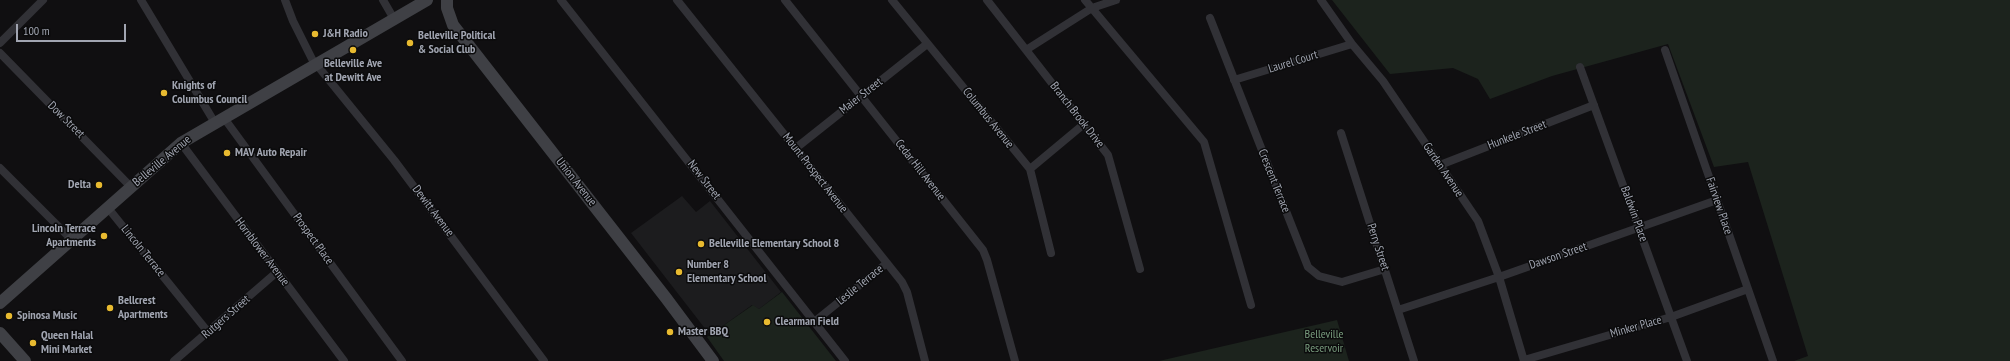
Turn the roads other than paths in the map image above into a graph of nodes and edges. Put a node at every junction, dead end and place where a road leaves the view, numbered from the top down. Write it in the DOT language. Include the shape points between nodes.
graph roads {
  1 [pos="43,0"];
  2 [pos="141,0"];
  3 [pos="285,0"];
  4 [pos="383,0"];
  5 [pos="427,0"];
  6 [pos="447,0"];
  7 [pos="561,0"];
  8 [pos="677,0"];
  9 [pos="785,0"];
  10 [pos="892,0"];
  11 [pos="987,0"];
  12 [pos="1085,0"];
  13 [pos="1116,0"];
  14 [pos="1321,0"];
  15 [pos="1092,8"];
  16 [pos="1210,18"];
  17 [pos="394,19"];
  18 [pos="0,43"];
  19 [pos="927,44"];
  20 [pos="1352,44"];
  21 [pos="1026,50"];
  22 [pos="1665,50"];
  23 [pos="0,53"];
  24 [pos="316,64"];
  25 [pos="1580,67"];
  26 [pos="1234,80"];
  27 [pos="861,96"];
  28 [pos="1594,105"];
  29 [pos="220,120"];
  30 [pos="1084,124"];
  31 [pos="1341,134"];
  32 [pos="181,143"];
  33 [pos="796,148"];
  34 [pos="1440,165"];
  35 [pos="0,168"];
  36 [pos="1030,169"];
  37 [pos="131,187"];
  38 [pos="1717,200"];
  39 [pos="108,208"];
  40 [pos="1640,228"];
  41 [pos="72,240"];
  42 [pos="1051,252"];
  43 [pos="887,263"];
  44 [pos="1140,269"];
  45 [pos="1385,269"];
  46 [pos="277,272"];
  47 [pos="1499,277"];
  48 [pos="1748,289"];
  49 [pos="0,302"];
  50 [pos="1251,304"];
  51 [pos="1398,310"];
  52 [pos="1671,316"];
  53 [pos="814,322"];
  54 [pos="208,332"];
  55 [pos="0,333"];
  56 [pos="1524,360"];
  57 [pos="25,361"];
  58 [pos="174,361"];
  59 [pos="344,361"];
  60 [pos="402,361"];
  61 [pos="544,361"];
  62 [pos="712,361"];
  63 [pos="845,361"];
  64 [pos="925,361"];
  65 [pos="1015,361"];
  66 [pos="1414,361"];
  67 [pos="1687,361"];
  68 [pos="1773,361"];
  1 -- 18 [label="street"];
  2 -- 29 [label="street, Prospect Place"];
  3 -- 24 [label="street, Dewitt Avenue" via="304,45"];
  4 -- 17 [label="street"];
  5 -- 17 [label="main road, Belleville Avenue"];
  6 -- 62 [label="main road, Union Avenue" via="453,25 666,298"];
  7 -- 53 [label="street, New Street"];
  8 -- 33 [label="street, Mount Prospect Avenue"];
  9 -- 27 [label="street, Cedar Hill Avenue"];
  10 -- 19 [label="street, Columbus Avenue"];
  11 -- 21 [label="street, Branch Brook Drive"];
  12 -- 15 [label="street"];
  13 -- 15 [label="street"];
  14 -- 20 [label="street, Garden Avenue"];
  15 -- 21 [label="street"];
  15 -- 50 [label="street" via="1204,142"];
  16 -- 26 [label="street, Crescent Terrace"];
  17 -- 24 [label="main road, Belleville Avenue"];
  19 -- 27 [label="street, Maier Street"];
  19 -- 36 [label="street, Columbus Avenue"];
  20 -- 26 [label="street, Laurel Court"];
  20 -- 34 [label="street, Garden Avenue" via="1383,81"];
  21 -- 30 [label="street, Branch Brook Drive"];
  22 -- 38 [label="street, Fairview Place"];
  23 -- 37 [label="street, Dow Street"];
  24 -- 29 [label="main road, Belleville Avenue"];
  24 -- 61 [label="street, Dewitt Avenue" via="394,160"];
  25 -- 28 [label="street, Baldwin Place"];
  26 -- 45 [label="street, Crescent Terrace" via="1308,267 1319,276 1342,282"];
  27 -- 33 [label="street, Maier Street"];
  27 -- 65 [label="street, Cedar Hill Avenue" via="983,250"];
  28 -- 34 [label="street, Hunkele Street"];
  28 -- 40 [label="street, Baldwin Place"];
  29 -- 32 [label="main road, Belleville Avenue"];
  29 -- 60 [label="street, Prospect Place"];
  30 -- 36 [label="street"];
  30 -- 44 [label="street, Branch Brook Drive" via="1108,155"];
  31 -- 45 [label="street, Perry Street"];
  32 -- 37 [label="main road, Belleville Avenue"];
  32 -- 46 [label="street, Hornblower Avenue"];
  33 -- 43 [label="street, Mount Prospect Avenue"];
  34 -- 47 [label="street, Garden Avenue" via="1478,221"];
  35 -- 41 [label="street"];
  36 -- 42 [label="street, Columbus Avenue"];
  37 -- 39 [label="main road, Belleville Avenue"];
  38 -- 40 [label="street, Dawson Street"];
  38 -- 48 [label="street, Fairview Place"];
  39 -- 41 [label="main road, Belleville Avenue"];
  39 -- 54 [label="street, Lincoln Terrace"];
  40 -- 47 [label="street, Dawson Street"];
  40 -- 52 [label="street, Baldwin Place"];
  41 -- 49 [label="main road, Belleville Avenue"];
  43 -- 53 [label="street, Leslie Terrace"];
  43 -- 64 [label="street, Mount Prospect Avenue" via="907,292"];
  45 -- 51 [label="street, Perry Street"];
  46 -- 54 [label="street, Rutgers Street"];
  46 -- 59 [label="street, Hornblower Avenue"];
  47 -- 51 [label="street, Dawson Street"];
  47 -- 56 [label="street, Garden Avenue"];
  48 -- 52 [label="street, Minker Place"];
  48 -- 68 [label="street, Fairview Place"];
  51 -- 66 [label="street, Perry Street"];
  52 -- 56 [label="street, Minker Place"];
  52 -- 67 [label="street, Baldwin Place"];
  53 -- 63 [label="street, New Street"];
  54 -- 58 [label="street, Rutgers Street"];
  55 -- 57 [label="main road"];
}
